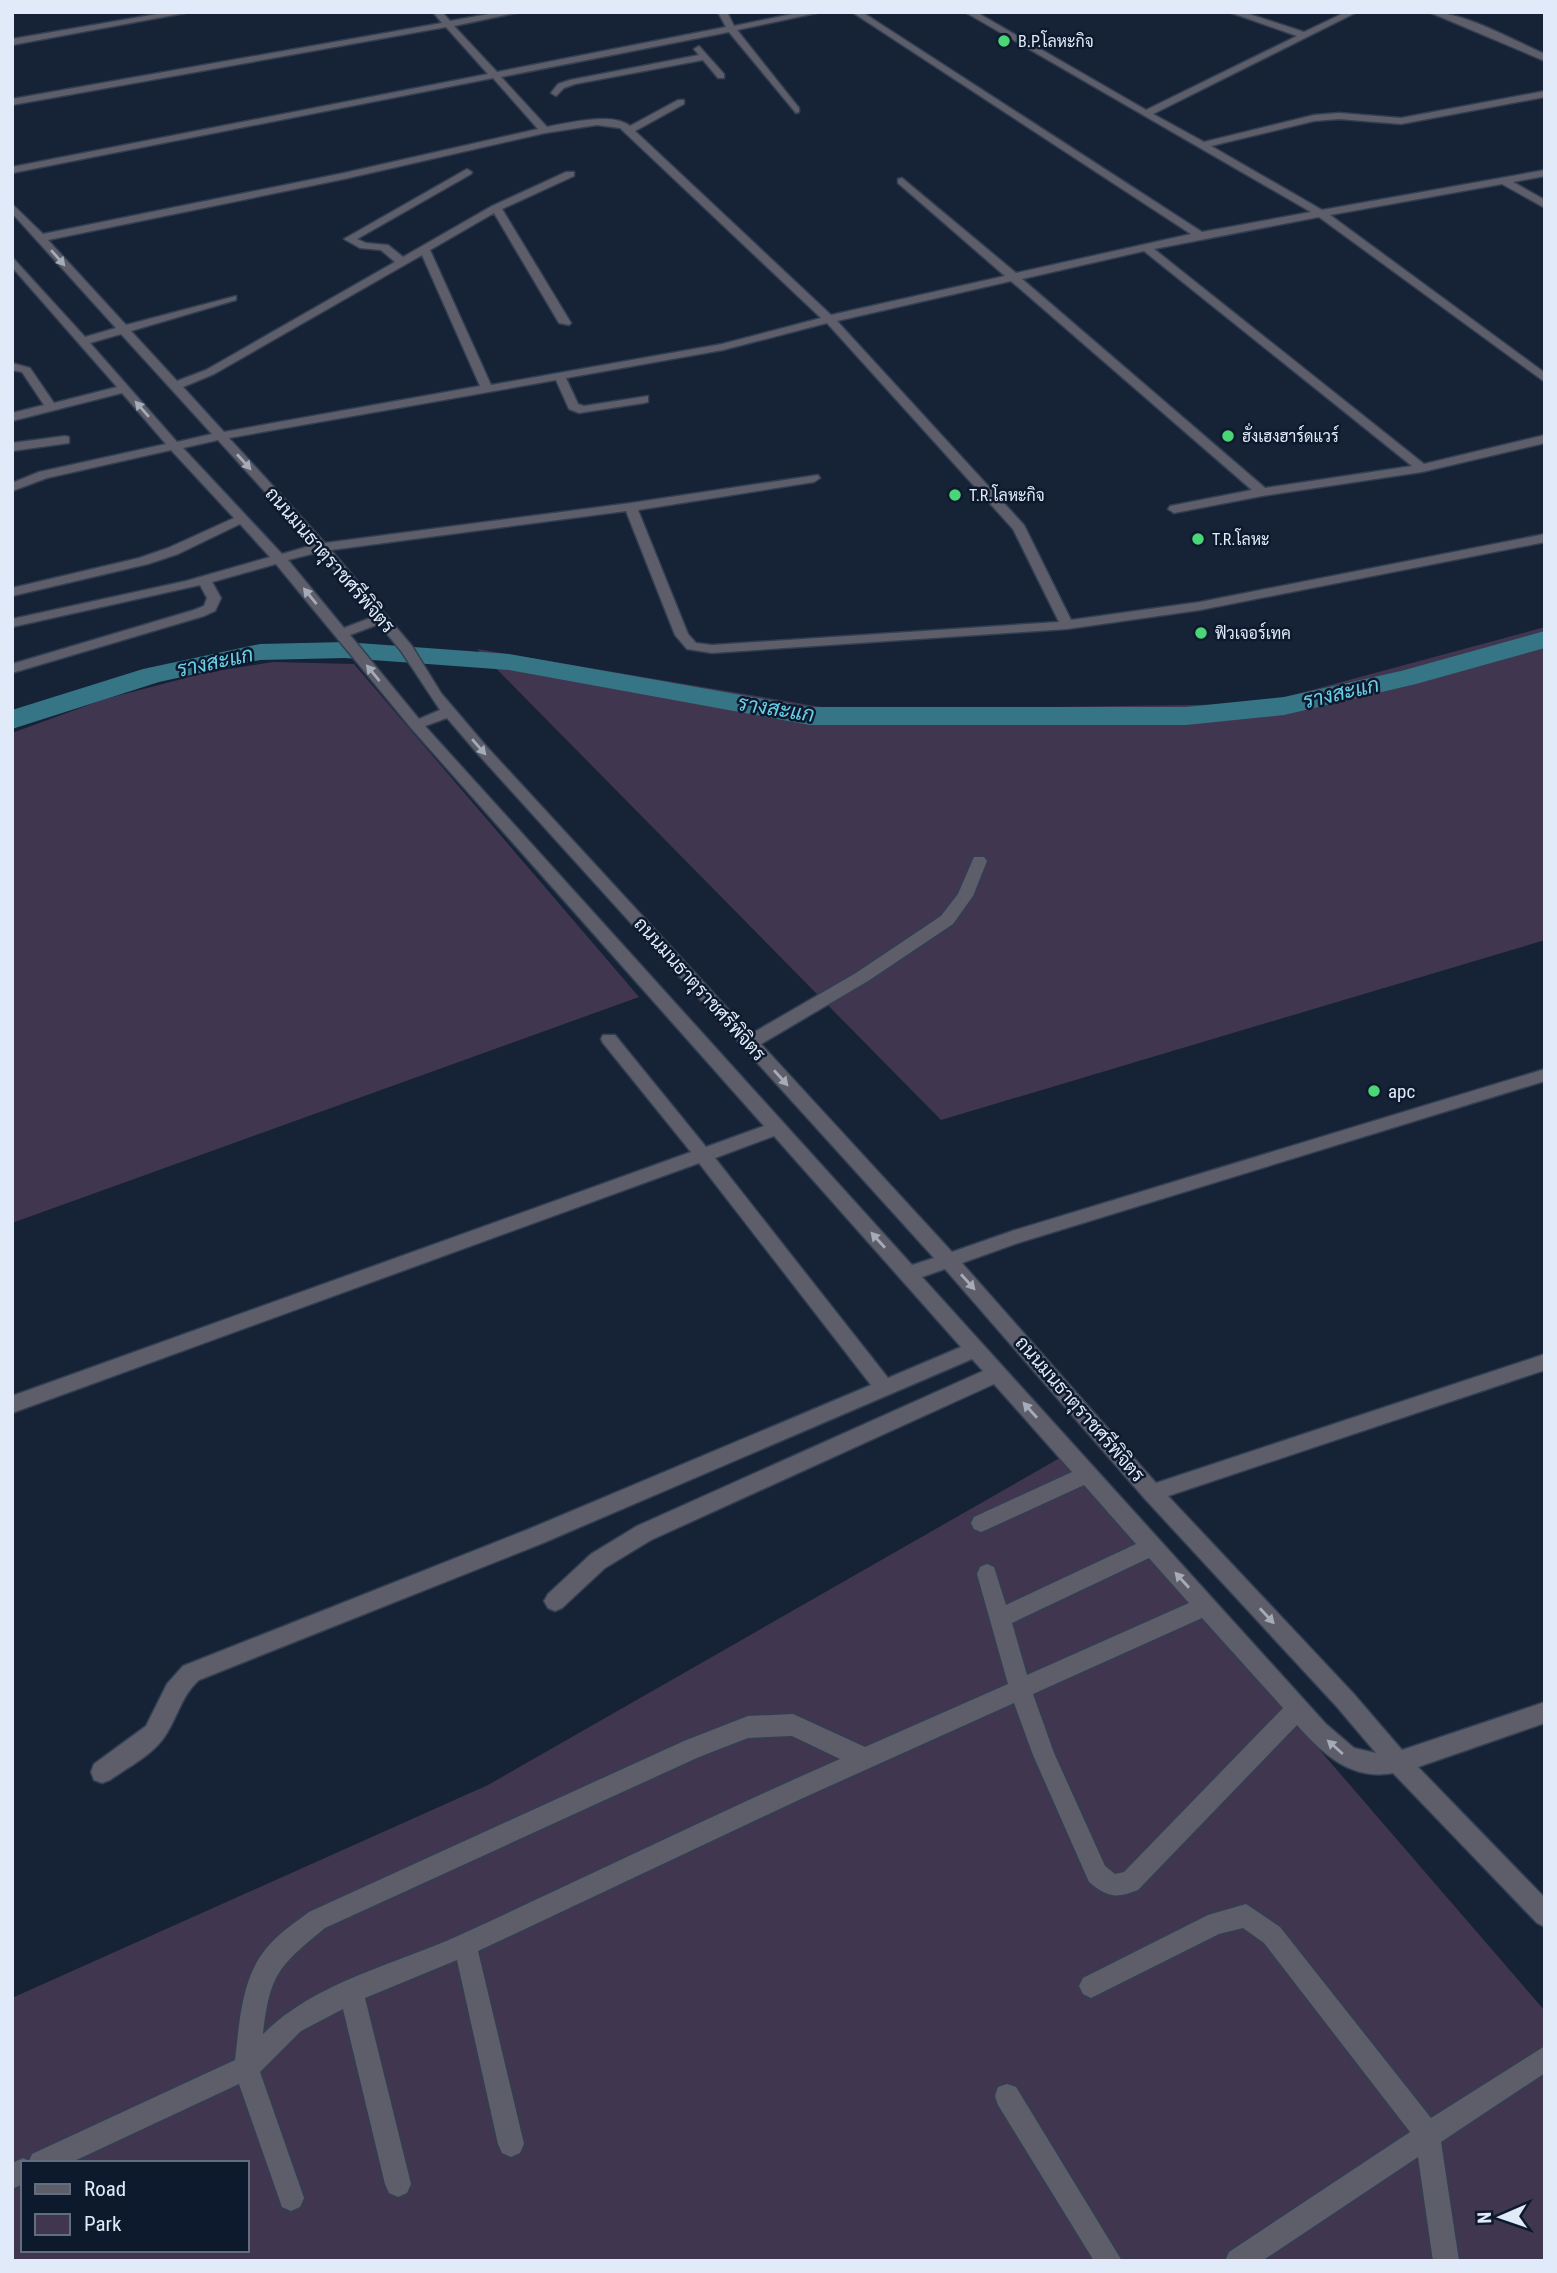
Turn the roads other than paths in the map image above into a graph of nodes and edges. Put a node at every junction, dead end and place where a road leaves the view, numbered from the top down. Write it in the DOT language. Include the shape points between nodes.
graph roads {
  1 [pos="186,12"];
  2 [pos="437,12"];
  3 [pos="516,12"];
  4 [pos="722,12"];
  5 [pos="817,12"];
  6 [pos="856,12"];
  7 [pos="969,12"];
  8 [pos="1233,12"];
  9 [pos="1353,12"];
  10 [pos="1433,12"];
  11 [pos="1474,12"];
  12 [pos="1459,20"];
  13 [pos="450,24"];
  14 [pos="733,29"];
  15 [pos="1306,36"];
  16 [pos="690,37"];
  17 [pos="12,42"];
  18 [pos="705,57"];
  19 [pos="1545,58"];
  20 [pos="498,76"];
  21 [pos="721,76"];
  22 [pos="556,93"];
  23 [pos="1545,94"];
  24 [pos="12,102"];
  25 [pos="681,102"];
  26 [pos="796,110"];
  27 [pos="1145,114"];
  28 [pos="545,130"];
  29 [pos="630,130"];
  30 [pos="1201,146"];
  31 [pos="12,170"];
  32 [pos="467,172"];
  33 [pos="1545,173"];
  34 [pos="570,174"];
  35 [pos="902,181"];
  36 [pos="1505,181"];
  37 [pos="1545,205"];
  38 [pos="12,207"];
  39 [pos="496,208"];
  40 [pos="1322,214"];
  41 [pos="1200,235"];
  42 [pos="41,238"];
  43 [pos="425,248"];
  44 [pos="1147,248"];
  45 [pos="12,260"];
  46 [pos="402,262"];
  47 [pos="1013,276"];
  48 [pos="232,298"];
  49 [pos="829,319"];
  50 [pos="565,323"];
  51 [pos="122,330"];
  52 [pos="83,341"];
  53 [pos="12,366"];
  54 [pos="560,377"];
  55 [pos="1545,379"];
  56 [pos="174,387"];
  57 [pos="125,388"];
  58 [pos="487,389"];
  59 [pos="644,399"];
  60 [pos="51,407"];
  61 [pos="12,417"];
  62 [pos="220,436"];
  63 [pos="1545,439"];
  64 [pos="65,440"];
  65 [pos="174,446"];
  66 [pos="12,447"];
  67 [pos="1422,468"];
  68 [pos="814,478"];
  69 [pos="12,487"];
  70 [pos="1262,492"];
  71 [pos="631,507"];
  72 [pos="1174,509"];
  73 [pos="243,518"];
  74 [pos="1545,538"];
  75 [pos="322,547"];
  76 [pos="280,560"];
  77 [pos="204,580"];
  78 [pos="16,589"];
  79 [pos="380,619"];
  80 [pos="12,623"];
  81 [pos="1067,625"];
  82 [pos="341,634"];
  83 [pos="12,669"];
  84 [pos="448,712"];
  85 [pos="416,724"];
  86 [pos="979,861"];
  87 [pos="609,1039"];
  88 [pos="749,1043"];
  89 [pos="1545,1075"];
  90 [pos="777,1128"];
  91 [pos="703,1155"];
  92 [pos="948,1260"];
  93 [pos="909,1274"];
  94 [pos="974,1350"];
  95 [pos="1545,1362"];
  96 [pos="997,1374"];
  97 [pos="885,1388"];
  98 [pos="12,1405"];
  99 [pos="1088,1475"];
  100 [pos="1152,1493"];
  101 [pos="981,1523"];
  102 [pos="1152,1547"];
  103 [pos="987,1574"];
  104 [pos="555,1601"];
  105 [pos="1205,1606"];
  106 [pos="1000,1618"];
  107 [pos="1020,1689"];
  108 [pos="1297,1709"];
  109 [pos="1545,1712"];
  110 [pos="865,1759"];
  111 [pos="1398,1762"];
  112 [pos="102,1772"];
  113 [pos="1545,1914"];
  114 [pos="464,1945"];
  115 [pos="1091,1986"];
  116 [pos="351,1992"];
  117 [pos="1544,2058"];
  118 [pos="246,2068"];
  119 [pos="1007,2096"];
  120 [pos="1427,2133"];
  121 [pos="512,2144"];
  122 [pos="45,2161"];
  123 [pos="398,2184"];
  124 [pos="291,2198"];
  125 [pos="1110,2261"];
  126 [pos="1238,2261"];
  127 [pos="1446,2261"];
  1 -- 17 [label="street"];
  2 -- 13 [label="street"];
  3 -- 13 [label="street"];
  4 -- 14 [label="street"];
  5 -- 14 [label="street"];
  6 -- 41 [label="street"];
  7 -- 27 [label="street"];
  8 -- 15 [label="street"];
  9 -- 15 [label="street"];
  10 -- 12 [label="street"];
  11 -- 12 [label="street"];
  12 -- 19 [label="street"];
  13 -- 20 [label="street"];
  13 -- 24 [label="street"];
  14 -- 16 [label="street"];
  14 -- 26 [label="street"];
  15 -- 27 [label="street"];
  16 -- 18 [label="street"];
  16 -- 20 [label="street"];
  18 -- 21 [label="street"];
  18 -- 22 [label="street" via="573,82"];
  20 -- 28 [label="street"];
  20 -- 31 [label="street"];
  23 -- 30 [label="street" via="1401,121 1348,115 1306,119"];
  25 -- 29 [label="street"];
  27 -- 30 [label="street"];
  28 -- 29 [label="street" via="597,122 612,122"];
  28 -- 42 [label="street"];
  29 -- 49 [label="street"];
  30 -- 40 [label="street"];
  32 -- 46 [label="street" via="349,239 384,247"];
  33 -- 36 [label="street"];
  34 -- 39 [label="street"];
  35 -- 47 [label="street"];
  36 -- 37 [label="street"];
  36 -- 40 [label="street"];
  38 -- 42 [label="street, ถนนมนธาตุราชศรีพิจิตร"];
  39 -- 43 [label="street"];
  39 -- 50 [label="street"];
  40 -- 41 [label="street"];
  40 -- 55 [label="street"];
  41 -- 44 [label="street"];
  42 -- 51 [label="street, ถนนมนธาตุราชศรีพิจิตร, one-way"];
  43 -- 46 [label="street"];
  43 -- 58 [label="street"];
  44 -- 47 [label="street"];
  44 -- 67 [label="street"];
  45 -- 52 [label="street, ถนนมนธาตุราชศรีพิจิตร"];
  46 -- 56 [label="street" via="210,372"];
  47 -- 49 [label="street"];
  47 -- 70 [label="street"];
  48 -- 51 [label="street"];
  49 -- 54 [label="street" via="723,347"];
  49 -- 81 [label="street" via="1019,528"];
  51 -- 52 [label="street"];
  51 -- 56 [label="street, ถนนมนธาตุราชศรีพิจิตร"];
  52 -- 57 [label="street, ถนนมนธาตุราชศรีพิจิตร"];
  53 -- 60 [label="street" via="26,370"];
  54 -- 58 [label="street"];
  54 -- 59 [label="street" via="573,406 583,410"];
  56 -- 62 [label="street, ถนนมนธาตุราชศรีพิจิตร"];
  57 -- 60 [label="street"];
  65 -- 57 [label="street, ถนนมนธาตุราชศรีพิจิตร, one-way"];
  58 -- 62 [label="street"];
  60 -- 61 [label="street"];
  62 -- 65 [label="street"];
  62 -- 75 [label="street, ถนนมนธาตุราชศรีพิจิตร, one-way"];
  63 -- 67 [label="street"];
  64 -- 66 [label="street"];
  65 -- 69 [label="street" via="43,475"];
  65 -- 73 [label="street, ถนนมนธาตุราชศรีพิจิตร"];
  67 -- 70 [label="street"];
  68 -- 71 [label="street"];
  70 -- 72 [label="street"];
  71 -- 75 [label="street"];
  71 -- 81 [label="street" via="682,635 692,646 712,649"];
  73 -- 76 [label="street, ถนนมนธาตุราชศรีพิจิตร"];
  73 -- 78 [label="street" via="143,561"];
  74 -- 81 [label="street" via="1200,606"];
  75 -- 76 [label="street"];
  75 -- 79 [label="street, ถนนมนธาตุราชศรีพิจิตร"];
  76 -- 77 [label="street"];
  82 -- 76 [label="street, ถนนมนธาตุราชศรีพิจิตร, one-way"];
  77 -- 80 [label="street"];
  77 -- 83 [label="street" via="214,598 210,608"];
  79 -- 82 [label="street"];
  79 -- 84 [label="street, ถนนมนธาตุราชศรีพิจิตร" via="407,649"];
  85 -- 82 [label="street, ถนนมนธาตุราชศรีพิจิตร, one-way"];
  84 -- 85 [label="street"];
  84 -- 88 [label="street, ถนนมนธาตุราชศรีพิจิตร, one-way"];
  85 -- 90 [label="street, ถนนมนธาตุราชศรีพิจิตร"];
  86 -- 88 [label="street" via="965,896 947,919 862,977"];
  87 -- 91 [label="street"];
  88 -- 92 [label="street, ถนนมนธาตุราชศรีพิจิตร, one-way"];
  89 -- 92 [label="street"];
  90 -- 91 [label="street"];
  93 -- 90 [label="street, ถนนมนธาตุราชศรีพิจิตร, one-way"];
  91 -- 97 [label="street"];
  91 -- 98 [label="street"];
  92 -- 93 [label="street"];
  92 -- 100 [label="street, ถนนมนธาตุราชศรีพิจิตร, one-way"];
  93 -- 94 [label="street, ถนนมนธาตุราชศรีพิจิตร"];
  94 -- 96 [label="street, ถนนมนธาตุราชศรีพิจิตร"];
  94 -- 97 [label="street"];
  95 -- 100 [label="street"];
  99 -- 96 [label="street, ถนนมนธาตุราชศรีพิจิตร, one-way"];
  96 -- 104 [label="street" via="644,1533 598,1561"];
  97 -- 112 [label="street" via="537,1536 191,1673 174,1690 150,1737"];
  99 -- 101 [label="street"];
  99 -- 102 [label="street, ถนนมนธาตุราชศรีพิจิตร"];
  100 -- 111 [label="street, ถนนมนธาตุราชศรีพิจิตร, one-way"];
  105 -- 102 [label="street, ถนนมนธาตุราชศรีพิจิตร, one-way"];
  102 -- 106 [label="street"];
  103 -- 106 [label="street"];
  105 -- 107 [label="street"];
  105 -- 108 [label="street, ถนนมนธาตุราชศรีพิจิตร"];
  106 -- 107 [label="street"];
  107 -- 108 [label="street" via="1097,1874 1112,1886 1130,1882"];
  107 -- 110 [label="street"];
  111 -- 108 [label="street, ถนนมนธาตุราชศรีพิจิตร, one-way" via="1369,1765 1347,1758"];
  109 -- 111 [label="street"];
  110 -- 114 [label="street"];
  110 -- 118 [label="street" via="793,1726 748,1727 317,1920 265,1969 255,1998"];
  111 -- 113 [label="street, ถนนมนธาตุราชศรีพิจิตร"];
  114 -- 116 [label="street"];
  114 -- 121 [label="street"];
  115 -- 120 [label="street" via="1216,1923 1246,1916 1272,1935"];
  116 -- 118 [label="street" via="292,2022"];
  116 -- 123 [label="street"];
  117 -- 120 [label="street"];
  118 -- 122 [label="street"];
  118 -- 124 [label="street"];
  119 -- 125 [label="street"];
  120 -- 126 [label="street"];
  120 -- 127 [label="street"];
}
